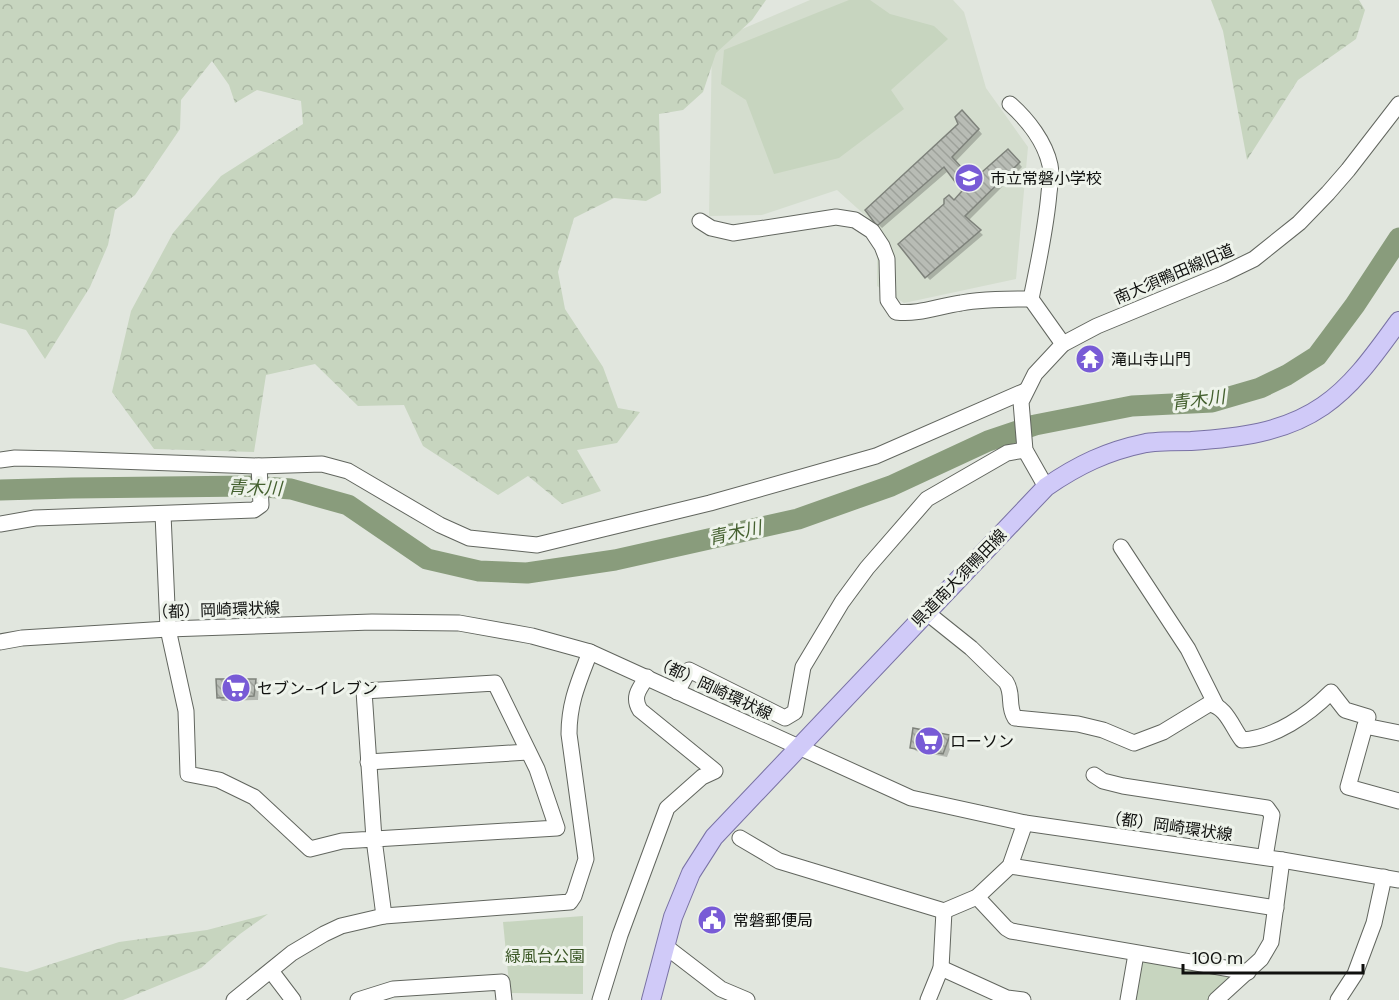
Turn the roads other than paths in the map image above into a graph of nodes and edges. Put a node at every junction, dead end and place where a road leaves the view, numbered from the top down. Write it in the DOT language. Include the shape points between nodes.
graph roads {
  1 [pos="1010,104"];
  2 [pos="1399,104"];
  3 [pos="700,221"];
  4 [pos="1031,299"];
  5 [pos="1399,321"];
  6 [pos="1063,344"];
  7 [pos="1023,397"];
  8 [pos="1025,446"];
  9 [pos="0,460"];
  10 [pos="258,469"];
  11 [pos="1046,487"];
  12 [pos="163,514"];
  13 [pos="0,524"];
  14 [pos="1121,547"];
  15 [pos="926,612"];
  16 [pos="168,629"];
  17 [pos="0,642"];
  18 [pos="590,652"];
  19 [pos="647,677"];
  20 [pos="677,692"];
  21 [pos="1216,705"];
  22 [pos="1365,726"];
  23 [pos="1399,733"];
  24 [pos="799,748"];
  25 [pos="528,752"];
  26 [pos="368,762"];
  27 [pos="1094,775"];
  28 [pos="1399,801"];
  29 [pos="1025,823"];
  30 [pos="740,838"];
  31 [pos="374,839"];
  32 [pos="1265,857"];
  33 [pos="1282,860"];
  34 [pos="1010,866"];
  35 [pos="1391,878"];
  36 [pos="977,897"];
  37 [pos="1276,908"];
  38 [pos="944,911"];
  39 [pos="384,915"];
  40 [pos="665,946"];
  41 [pos="1136,954"];
  42 [pos="941,968"];
  43 [pos="271,971"];
  44 [pos="1248,972"];
  45 [pos="1006,999"];
  46 [pos="234,1000"];
  47 [pos="293,1000"];
  48 [pos="358,1000"];
  49 [pos="504,1000"];
  50 [pos="600,1000"];
  51 [pos="651,1000"];
  52 [pos="747,1000"];
  53 [pos="928,1000"];
  54 [pos="1023,1000"];
  55 [pos="1128,1000"];
  56 [pos="1216,1000"];
  57 [pos="1338,1000"];
  1 -- 4 [label="street" via="1037,136 1051,168 1046,226"];
  2 -- 6 [label="street, 南大須鴨田線旧道" via="1328,193 1299,223 1254,259"];
  3 -- 4 [label="street" via="733,233 836,217 855,220 872,231 882,246 887,259 888,300 896,312 909,314 993,299"];
  4 -- 6 [label="street"];
  5 -- 11 [label="main road, 県道南大須鴨田線" via="1348,385 1323,406 1293,423 1256,434 1147,443 1108,453 1078,466"];
  6 -- 7 [label="street, 南大須鴨田線旧道" via="1035,374"];
  7 -- 8 [label="street"];
  7 -- 10 [label="street" via="876,456 710,503 537,545 469,538 348,471 322,464"];
  8 -- 11 [label="street"];
  8 -- 20 [label="street" via="927,499 867,568 803,667 795,712 785,718 689,670"];
  9 -- 10 [label="street" via="61,459"];
  10 -- 12 [label="street" via="261,505 254,510"];
  11 -- 15 [label="main road, 県道南大須鴨田線"];
  12 -- 13 [label="street" via="35,518"];
  12 -- 16 [label="street"];
  14 -- 21 [label="street" via="1188,649"];
  15 -- 21 [label="street" via="1006,682 1011,689 1010,706 1015,718 1078,724 1134,743 1163,732 1209,704"];
  15 -- 24 [label="main road, 県道南大須鴨田線"];
  16 -- 17 [label="street, （都）岡崎環状線"];
  16 -- 18 [label="street, （都）岡崎環状線" via="459,623 532,636"];
  16 -- 31 [label="street" via="186,711 188,774 219,780 254,797 310,849"];
  18 -- 19 [label="street, （都）岡崎環状線"];
  18 -- 39 [label="street" via="569,716 586,859 570,902"];
  19 -- 20 [label="street, （都）岡崎環状線"];
  19 -- 50 [label="street" via="636,695 643,714 715,771 702,777 667,808"];
  20 -- 24 [label="street, （都）岡崎環状線"];
  21 -- 22 [label="street" via="1242,740 1266,735 1300,718 1331,692 1345,710 1368,717"];
  22 -- 23 [label="street"];
  22 -- 28 [label="street" via="1348,787"];
  24 -- 29 [label="street, （都）岡崎環状線" via="911,798"];
  24 -- 40 [label="main road, 県道南大須鴨田線" via="714,837 691,873"];
  25 -- 26 [label="street"];
  25 -- 26 [label="street" via="495,683 435,686 364,691"];
  25 -- 31 [label="street" via="557,828"];
  26 -- 31 [label="street"];
  27 -- 32 [label="street" via="1123,786 1267,808 1272,815"];
  29 -- 32 [label="street, （都）岡崎環状線"];
  29 -- 34 [label="street"];
  30 -- 38 [label="street" via="779,861"];
  31 -- 39 [label="street"];
  32 -- 33 [label="street, （都）岡崎環状線"];
  33 -- 35 [label="street, （都）岡崎環状線"];
  33 -- 37 [label="street"];
  34 -- 36 [label="street"];
  34 -- 37 [label="street"];
  35 -- 57 [label="street" via="1355,974"];
  36 -- 38 [label="street"];
  36 -- 41 [label="street" via="1011,931"];
  37 -- 44 [label="street" via="1271,942"];
  38 -- 42 [label="street"];
  39 -- 43 [label="street" via="324,934"];
  40 -- 51 [label="main road, 県道南大須鴨田線"];
  40 -- 52 [label="street" via="721,989"];
  41 -- 44 [label="street"];
  41 -- 55 [label="street"];
  42 -- 45 [label="street"];
  42 -- 53 [label="street"];
  43 -- 46 [label="street"];
  43 -- 47 [label="street"];
  44 -- 56 [label="street"];
  45 -- 54 [label="street"];
  48 -- 49 [label="street" via="393,989 502,982"];
}
